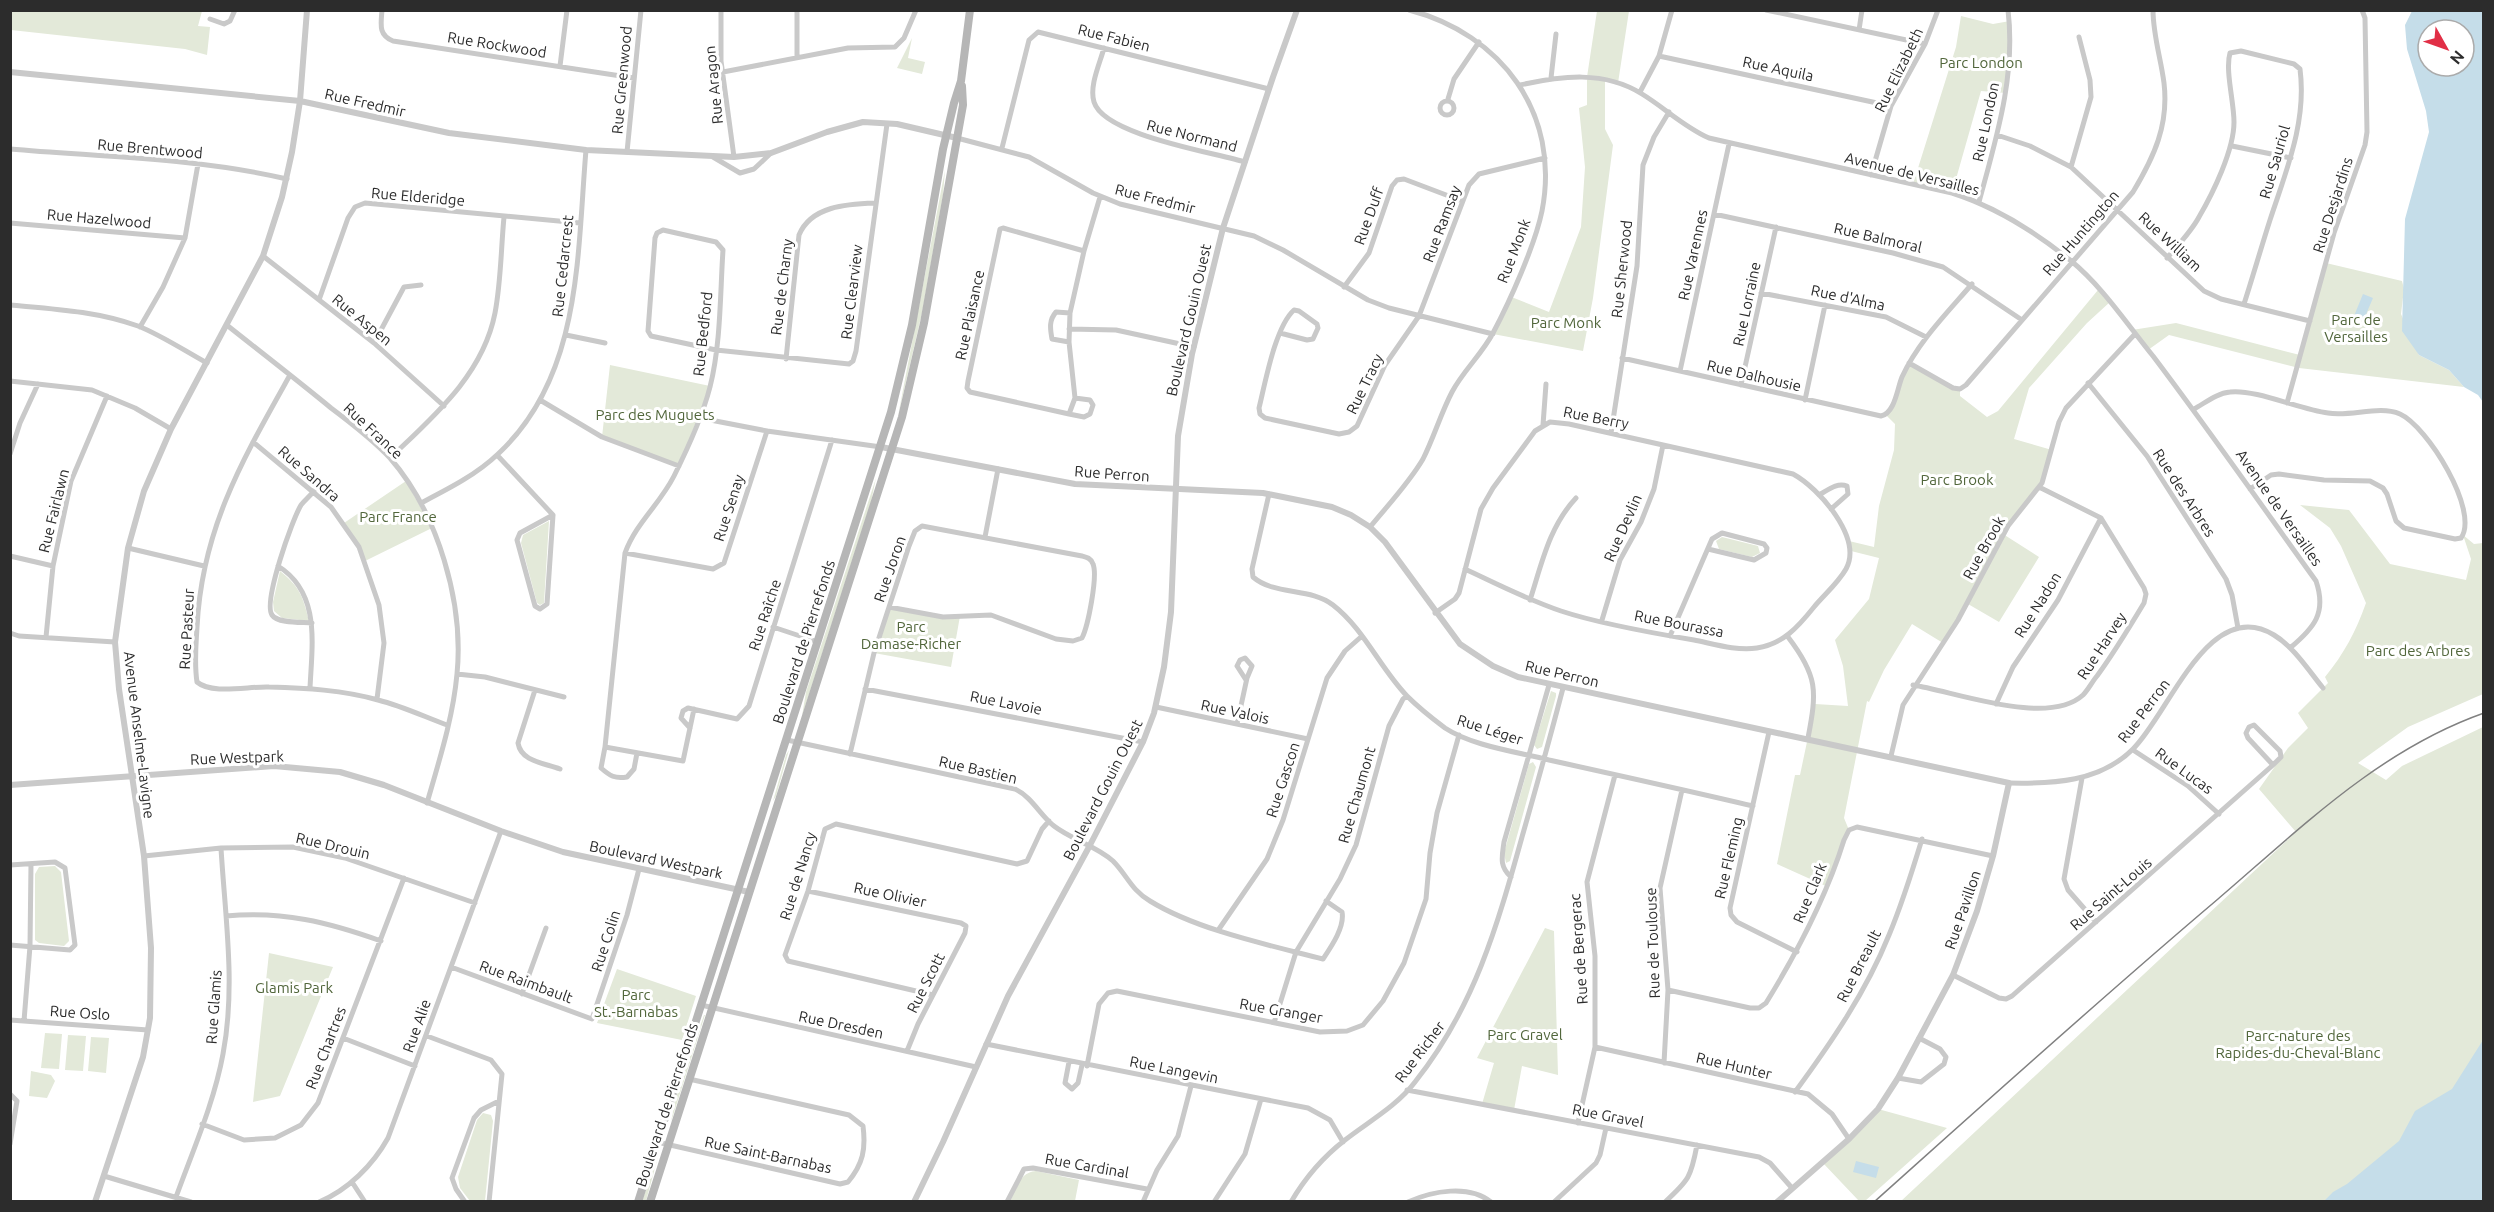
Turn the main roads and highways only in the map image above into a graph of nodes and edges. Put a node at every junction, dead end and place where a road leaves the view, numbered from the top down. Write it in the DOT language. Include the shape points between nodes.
graph roads {
  1 [pos="970,10"];
  2 [pos="961,81"];
  3 [pos="638,1202"];
  4 [pos="650,1202"];
  1 -- 2 [label="main road, Boulevard de Pierrefonds"];
  2 -- 3 [label="main road, Boulevard de Pierrefonds" via="907,348 881,447"];
  2 -- 4 [label="main road, Boulevard de Pierrefonds" via="963,105 923,331 892,449"];
}
